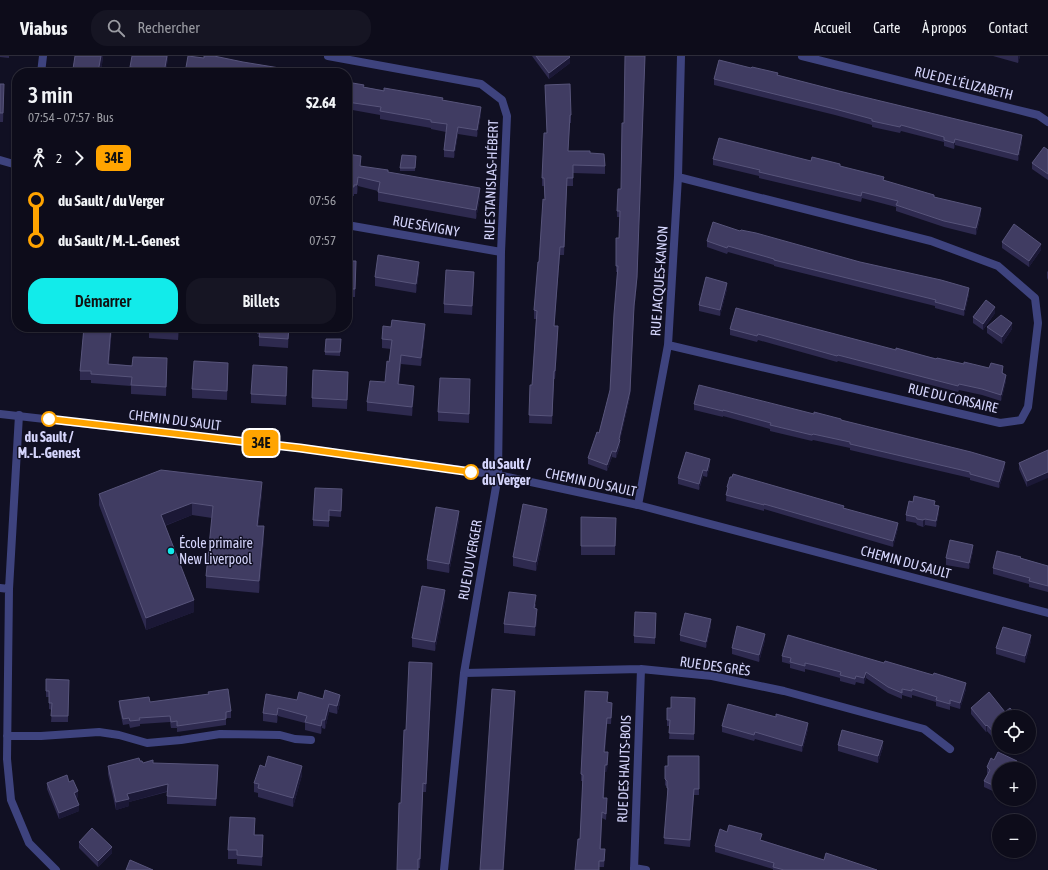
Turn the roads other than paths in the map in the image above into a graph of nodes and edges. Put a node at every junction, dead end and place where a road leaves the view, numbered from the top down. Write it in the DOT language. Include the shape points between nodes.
graph roads {
  1 [pos="43,56"];
  2 [pos="328,56"];
  3 [pos="681,56"];
  4 [pos="802,56"];
  5 [pos="42,68"];
  6 [pos="1048,122"];
  7 [pos="0,160"];
  8 [pos="12,164"];
  9 [pos="678,177"];
  10 [pos="352,226"];
  11 [pos="501,252"];
  12 [pos="668,345"];
  13 [pos="0,414"];
  14 [pos="19,415"];
  15 [pos="498,475"];
  16 [pos="638,504"];
  17 [pos="0,588"];
  18 [pos="9,589"];
  19 [pos="1048,613"];
  20 [pos="641,670"];
  21 [pos="464,673"];
  22 [pos="7,736"];
  23 [pos="311,740"];
  24 [pos="950,749"];
  25 [pos="3,759"];
  26 [pos="634,869"];
  27 [pos="56,870"];
  28 [pos="444,870"];
  29 [pos="646,870"];
  1 -- 5 [label="street"];
  2 -- 11 [label="street, RUE STANISLAS-HÉBERT" via="481,84 502,100 507,116"];
  3 -- 9 [label="street, RUE JACQUES-KANON"];
  4 -- 6 [label="street, RUE DE L'ÉLIZABETH" via="1038,115"];
  7 -- 8 [label="street"];
  9 -- 12 [label="street, RUE JACQUES-KANON"];
  9 -- 12 [label="street, RUE DU CORSAIRE" via="931,241 998,266 1035,298 1038,323 1028,407 1021,420 1000,423"];
  10 -- 11 [label="street, RUE SÉVIGNY"];
  11 -- 15 [label="street, RUE DU VERGER"];
  12 -- 16 [label="street, RUE JACQUES-KANON"];
  13 -- 14 [label="street, CHEMIN DU SAULT"];
  14 -- 15 [label="street, CHEMIN DU SAULT" via="300,448"];
  14 -- 18 [label="street"];
  15 -- 16 [label="street, CHEMIN DU SAULT"];
  15 -- 21 [label="street, RUE DU VERGER"];
  16 -- 19 [label="street, CHEMIN DU SAULT"];
  17 -- 18 [label="street"];
  18 -- 22 [label="street"];
  20 -- 21 [label="street, RUE DES GRÈS"];
  20 -- 24 [label="street, RUE DES GRÈS" via="712,676 784,690 924,729"];
  20 -- 26 [label="street, RUE DES HAUTS-BOIS"];
  21 -- 28 [label="street, RUE DU VERGER"];
  22 -- 23 [label="street" via="100,732 147,743 220,734 280,735"];
  22 -- 25 [label="street"];
  25 -- 27 [label="street" via="11,800 29,843"];
  26 -- 29 [label="street"];
}
